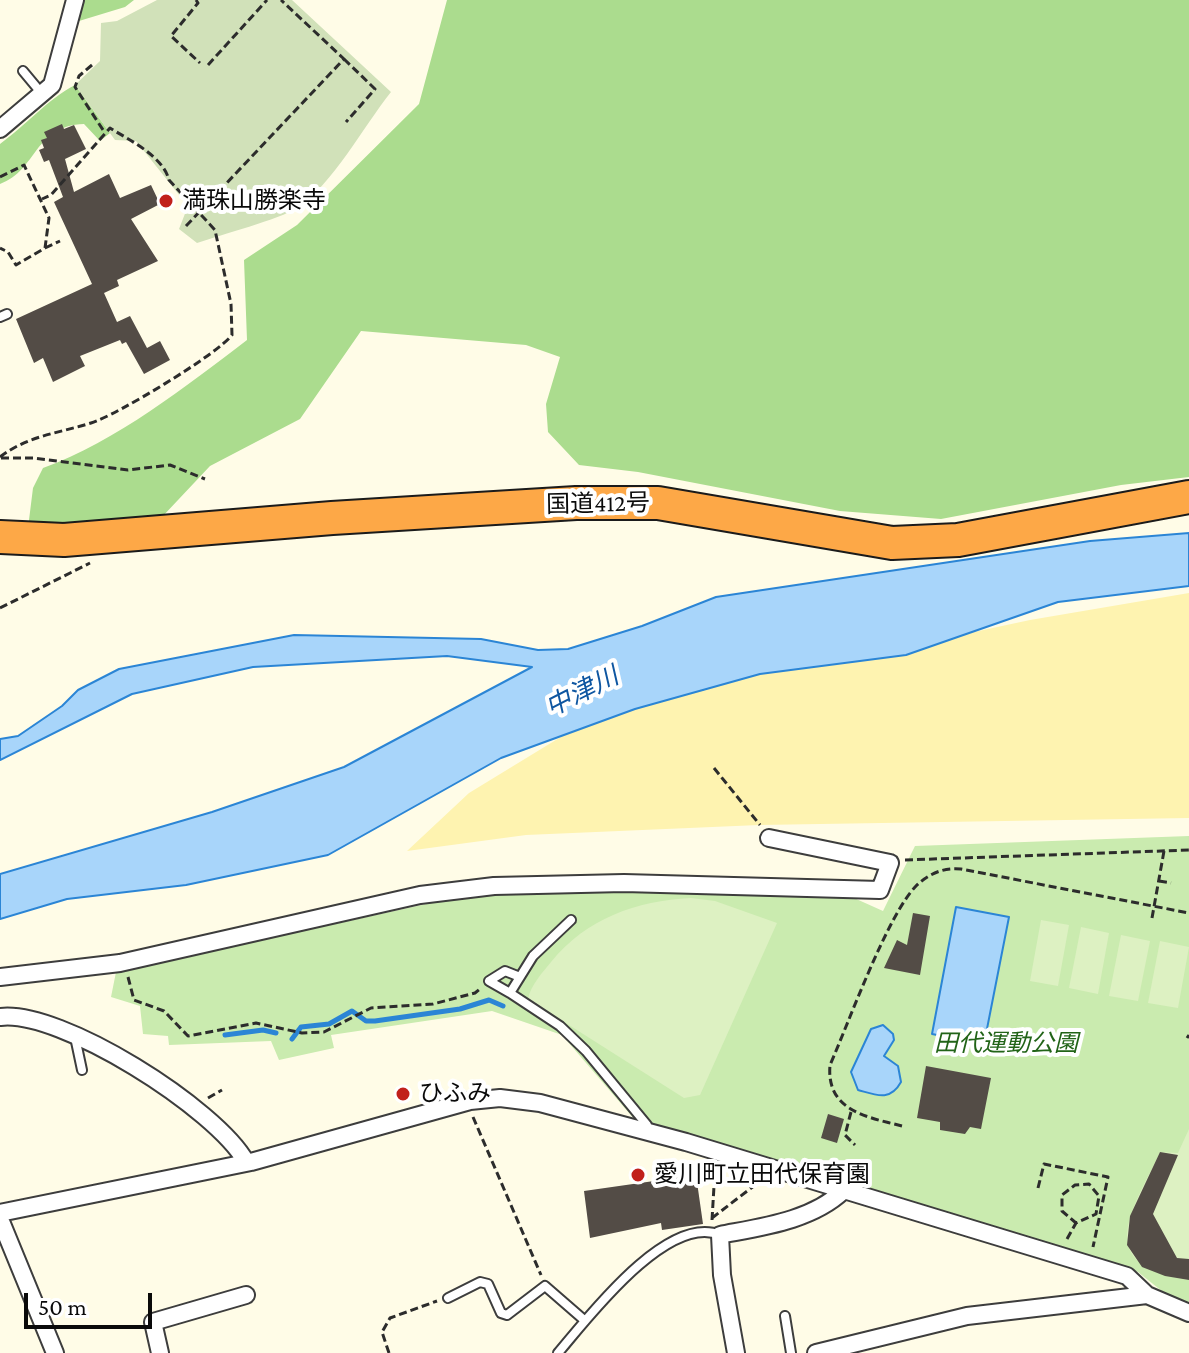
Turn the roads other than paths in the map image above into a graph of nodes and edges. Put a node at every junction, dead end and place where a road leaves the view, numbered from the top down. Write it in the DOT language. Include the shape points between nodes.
graph roads {
  1 [pos="75,0"];
  2 [pos="23,71"];
  3 [pos="43,95"];
  4 [pos="0,129"];
  5 [pos="1189,497"];
  6 [pos="0,537"];
  7 [pos="769,838"];
  8 [pos="571,920"];
  9 [pos="0,977"];
  10 [pos="520,977"];
  11 [pos="510,993"];
  12 [pos="0,1017"];
  13 [pos="75,1037"];
  14 [pos="82,1070"];
  15 [pos="647,1131"];
  16 [pos="246,1162"];
  17 [pos="843,1191"];
  18 [pos="0,1216"];
  19 [pos="716,1234"];
  20 [pos="1147,1295"];
  21 [pos="448,1298"];
  22 [pos="238,1302"];
  23 [pos="1189,1313"];
  24 [pos="785,1316"];
  25 [pos="583,1319"];
  26 [pos="55,1353"];
  27 [pos="160,1353"];
  28 [pos="558,1353"];
  29 [pos="736,1353"];
  30 [pos="791,1353"];
  31 [pos="816,1353"];
  1 -- 3 [label="street" via="52,85"];
  2 -- 3 [label="lane"];
  3 -- 4 [label="street"];
  5 -- 6 [label="highway, 国道412号" via="958,540 892,543 658,503 576,503 64,540"];
  7 -- 9 [label="street" via="890,863 880,890 624,883 494,886 420,895 126,961"];
  8 -- 10 [label="lane" via="533,956"];
  10 -- 11 [label="lane"];
  10 -- 11 [label="lane" via="505,971 489,981"];
  11 -- 15 [label="lane" via="560,1026 586,1051"];
  12 -- 13 [label="street" via="28,1018"];
  13 -- 14 [label="lane"];
  13 -- 16 [label="street" via="105,1049 194,1106"];
  15 -- 16 [label="street" via="500,1098 466,1102"];
  15 -- 17 [label="street"];
  16 -- 18 [label="street"];
  17 -- 19 [label="street" via="808,1213"];
  17 -- 20 [label="street" via="1127,1276"];
  18 -- 26 [label="street"];
  19 -- 25 [label="lane" via="679,1238"];
  19 -- 29 [label="street"];
  20 -- 23 [label="street"];
  20 -- 31 [label="street" via="967,1316"];
  21 -- 25 [label="lane" via="480,1282 488,1284 501,1313 507,1315 545,1286"];
  22 -- 27 [label="street" via="153,1322"];
  24 -- 30 [label="lane"];
  25 -- 28 [label="lane"];
}
